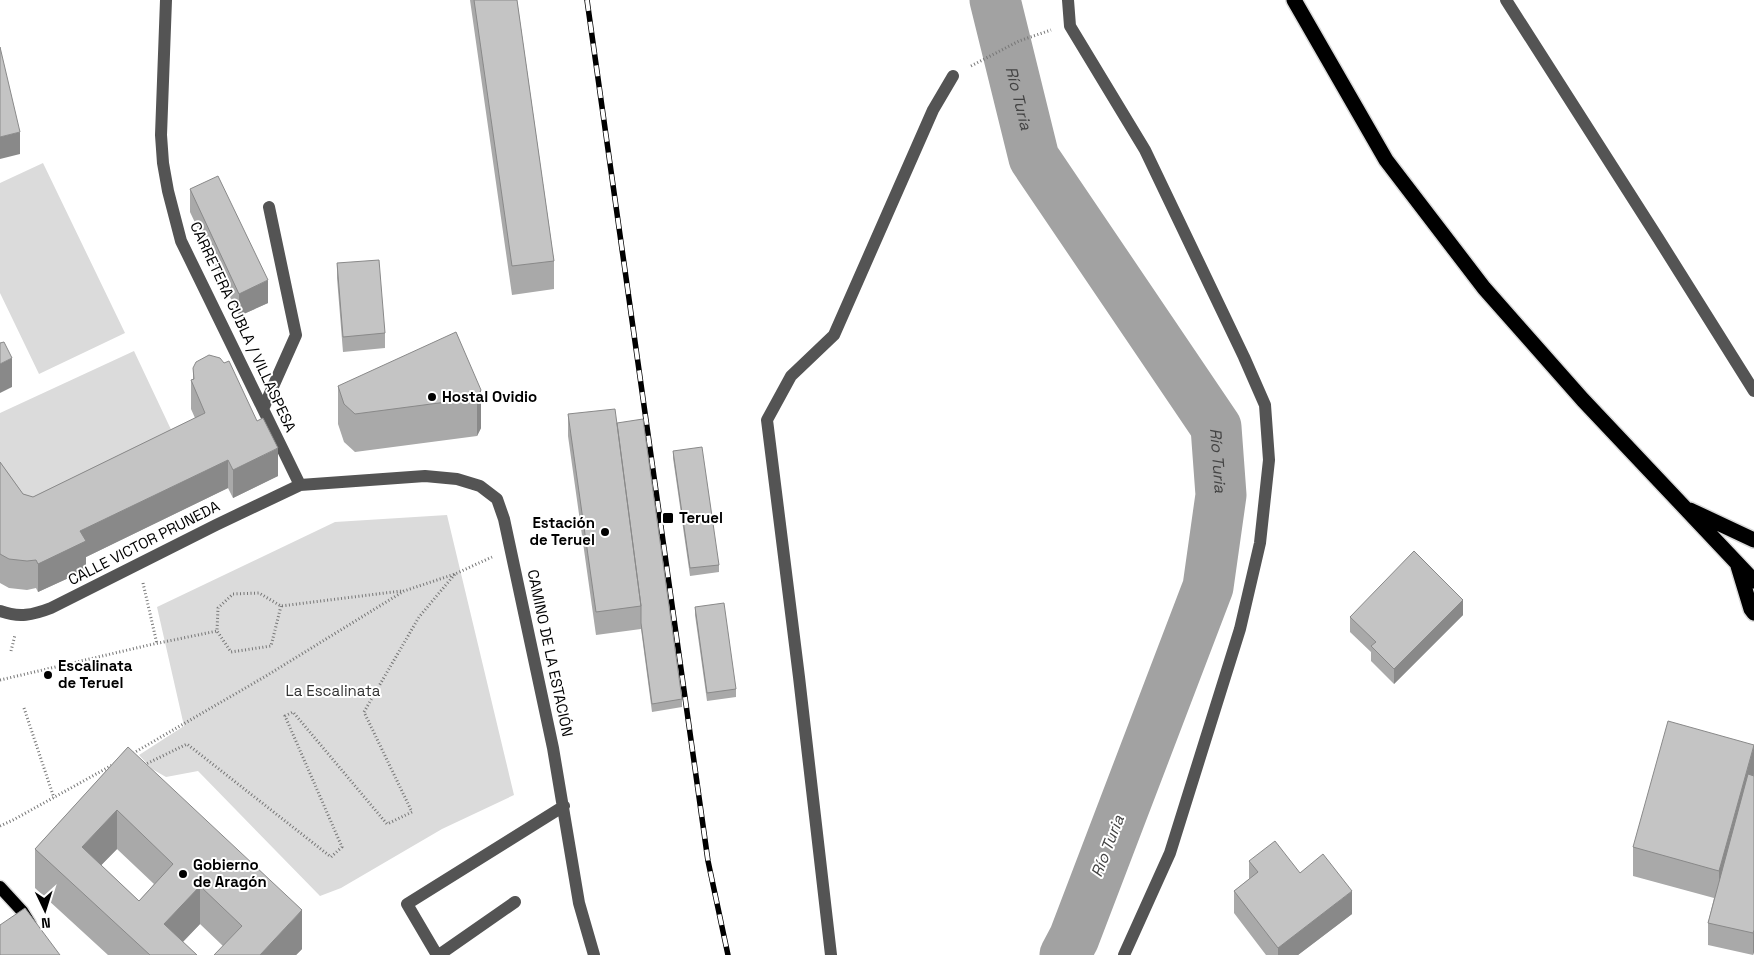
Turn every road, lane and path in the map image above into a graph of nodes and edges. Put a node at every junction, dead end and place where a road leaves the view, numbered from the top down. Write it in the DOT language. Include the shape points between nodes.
graph roads {
  1 [pos="166,0"];
  2 [pos="1068,0"];
  3 [pos="1294,0"];
  4 [pos="1506,0"];
  5 [pos="1070,26"];
  6 [pos="985,58"];
  7 [pos="953,76"];
  8 [pos="269,208"];
  9 [pos="1754,391"];
  10 [pos="263,409"];
  11 [pos="300,485"];
  12 [pos="1682,506"];
  13 [pos="1754,540"];
  14 [pos="511,548"];
  15 [pos="1736,562"];
  16 [pos="138,564"];
  17 [pos="455,574"];
  18 [pos="1754,581"];
  19 [pos="404,591"];
  20 [pos="281,606"];
  21 [pos="0,611"];
  22 [pos="1754,613"];
  23 [pos="217,631"];
  24 [pos="157,644"];
  25 [pos="0,680"];
  26 [pos="24,708"];
  27 [pos="140,767"];
  28 [pos="54,798"];
  29 [pos="564,806"];
  30 [pos="0,826"];
  31 [pos="0,888"];
  32 [pos="515,902"];
  33 [pos="37,933"];
  34 [pos="438,955"];
  35 [pos="594,955"];
  36 [pos="831,955"];
  37 [pos="1124,955"];
  1 -- 10 [label="street, CARRETERA CUBLA / VILLASPESA" via="161,135 170,199 181,241"];
  2 -- 5 [label="street"];
  3 -- 12 [label="highway" via="1397,175 1484,288"];
  4 -- 9 [label="street"];
  5 -- 6 [label="path" via="1019,41"];
  5 -- 37 [label="street" via="1144,150 1244,356 1265,405 1269,460 1260,543 1240,629 1170,853"];
  7 -- 36 [label="street" via="934,110 834,335 791,376 767,420"];
  8 -- 10 [label="street" via="296,335"];
  10 -- 11 [label="street, CARRETERA CUBLA / VILLASPESA"];
  11 -- 14 [label="street, CAMINO DE LA ESTACIÓN" via="426,476 457,479 480,486 496,499"];
  11 -- 16 [label="street, CALLE VICTOR PRUNEDA"];
  12 -- 13 [label="highway"];
  12 -- 15 [label="highway"];
  14 -- 17 [label="path"];
  14 -- 29 [label="street, CAMINO DE LA ESTACIÓN"];
  15 -- 18 [label="highway"];
  15 -- 22 [label="highway"];
  16 -- 21 [label="street, CALLE VICTOR PRUNEDA" via="34,615 20,616"];
  16 -- 24 [label="path"];
  17 -- 19 [label="path"];
  17 -- 27 [label="path" via="419,617 364,712 412,812 387,824 293,712 285,716 342,848 331,857 187,744"];
  19 -- 20 [label="path"];
  19 -- 28 [label="path" via="266,676"];
  20 -- 23 [label="path" via="259,593 233,594 218,608"];
  20 -- 23 [label="path" via="271,646 230,652"];
  23 -- 24 [label="path"];
  24 -- 25 [label="path"];
  26 -- 28 [label="path"];
  28 -- 30 [label="path"];
  29 -- 34 [label="street" via="408,904"];
  29 -- 35 [label="street, CAMINO DE LA ESTACIÓN" via="579,903"];
  31 -- 33 [label="main road"];
  32 -- 34 [label="street"];
}
